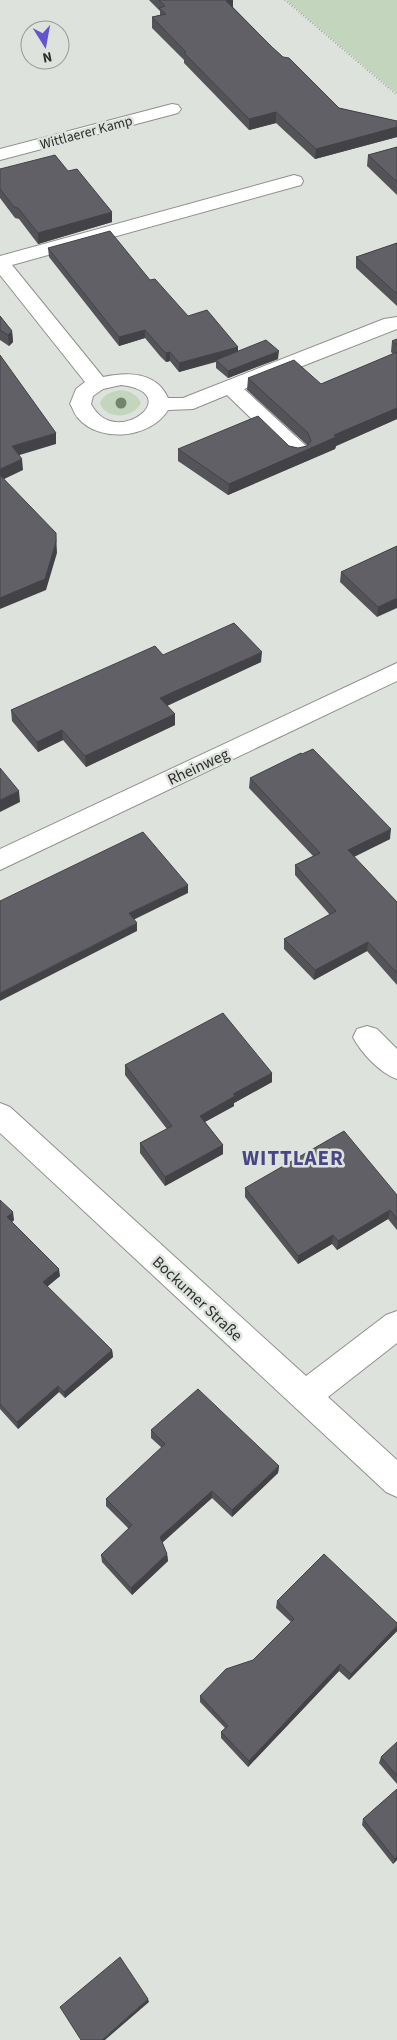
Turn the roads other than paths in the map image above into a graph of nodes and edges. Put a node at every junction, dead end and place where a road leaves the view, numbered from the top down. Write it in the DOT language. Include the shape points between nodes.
graph roads {
  1 [pos="172,109"];
  2 [pos="0,155"];
  3 [pos="294,181"];
  4 [pos="0,262"];
  5 [pos="389,325"];
  6 [pos="97,384"];
  7 [pos="231,388"];
  8 [pos="160,404"];
  9 [pos="298,451"];
  10 [pos="397,671"];
  11 [pos="0,860"];
  12 [pos="368,1037"];
  13 [pos="397,1067"];
  14 [pos="0,1115"];
  15 [pos="397,1325"];
  16 [pos="305,1396"];
  17 [pos="397,1481"];
  1 -- 2 [label="street, Wittlaerer Kamp"];
  3 -- 4 [label="street"];
  4 -- 6 [label="street"];
  5 -- 7 [label="street"];
  6 -- 8 [label="street" via="121,379 145,384 159,397"];
  6 -- 8 [label="street" via="87,389 80,405 89,420 100,425 119,428 139,425 157,412"];
  7 -- 8 [label="street" via="186,404"];
  7 -- 9 [label="street"];
  10 -- 11 [label="street, Rheinweg"];
  12 -- 13 [label="street"];
  14 -- 16 [label="street, Bockumer Straße"];
  15 -- 16 [label="street"];
  16 -- 17 [label="street, Bockumer Straße"];
}
